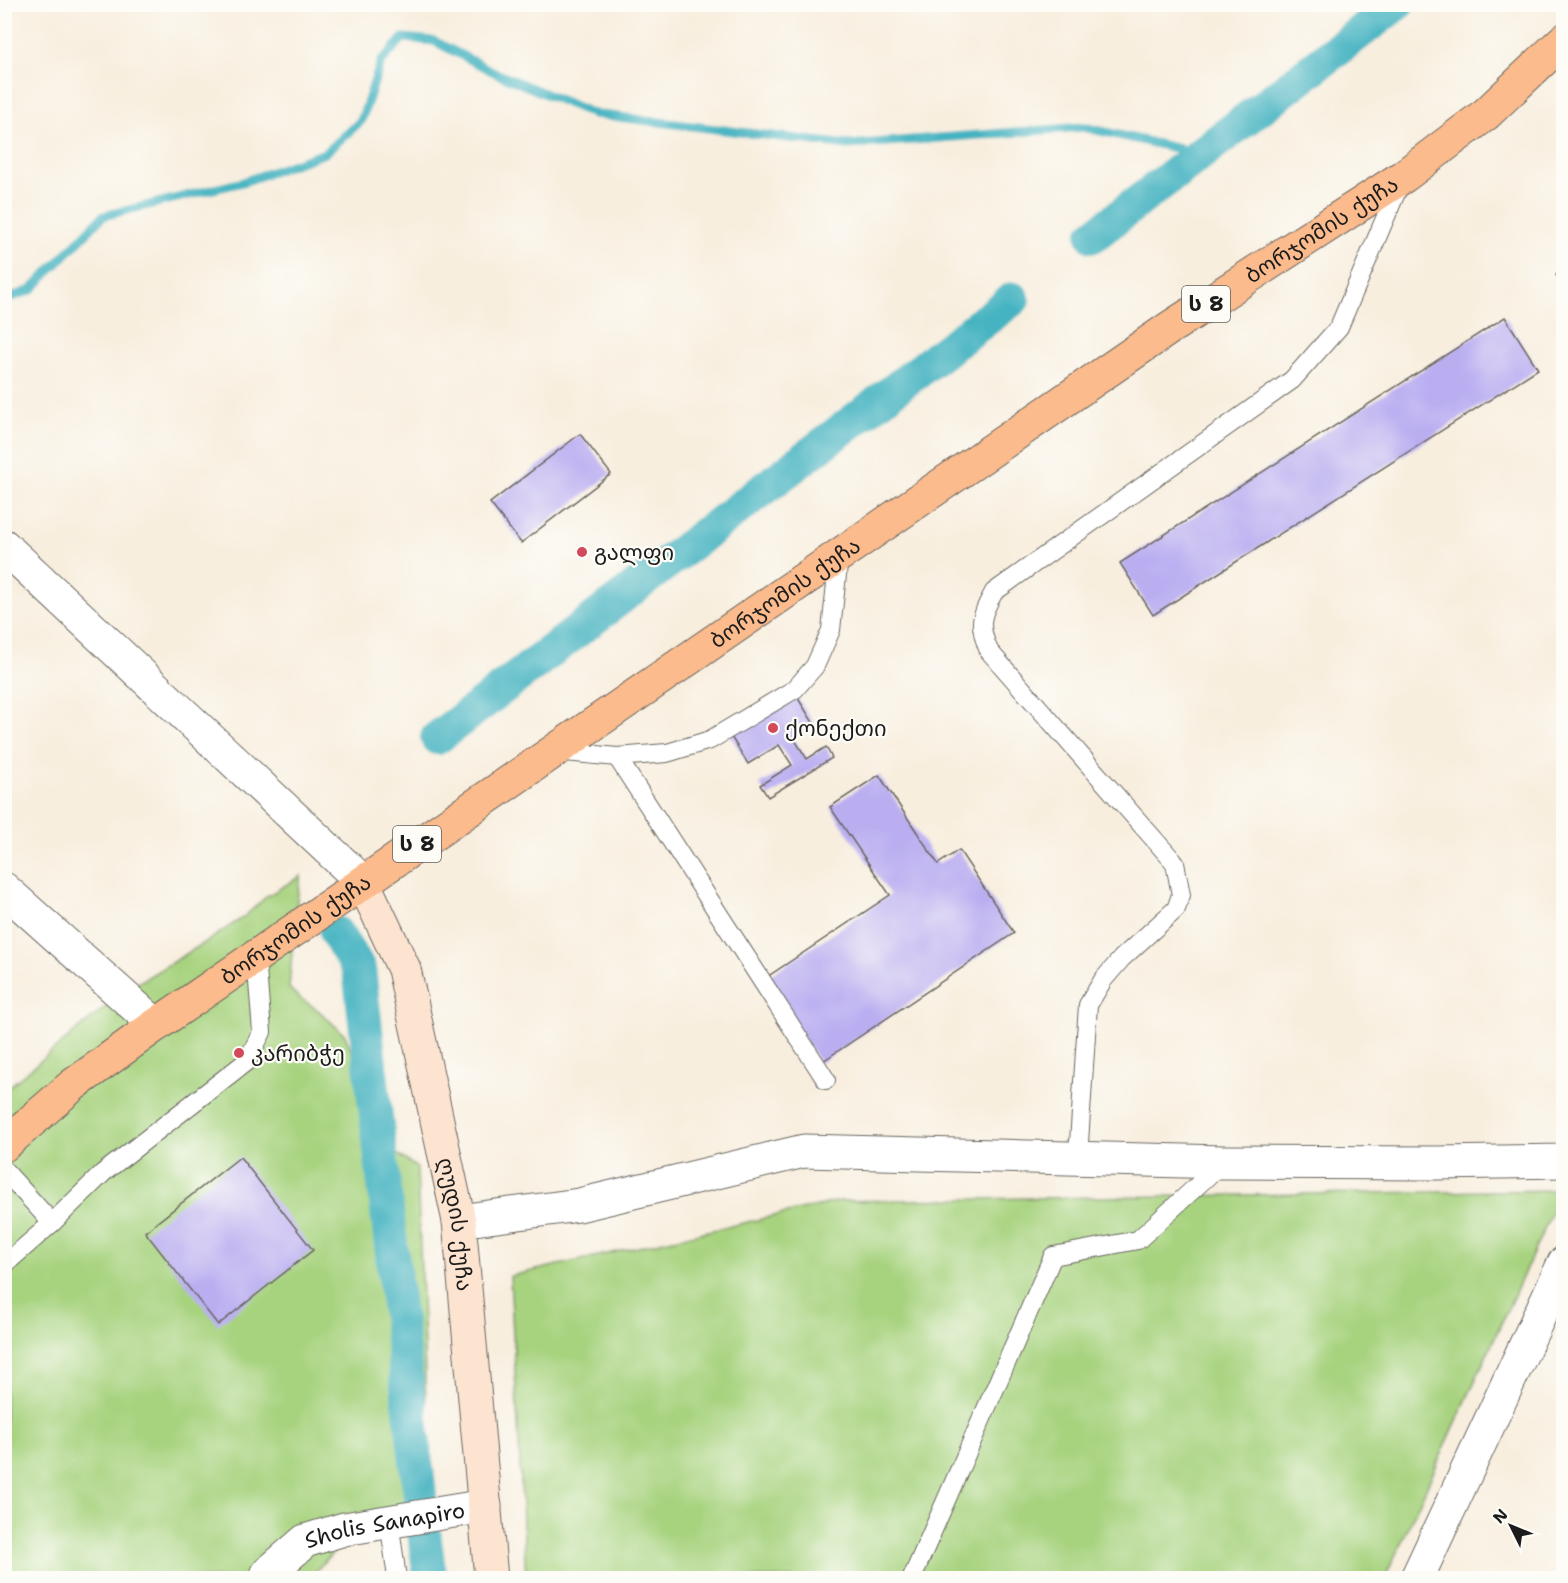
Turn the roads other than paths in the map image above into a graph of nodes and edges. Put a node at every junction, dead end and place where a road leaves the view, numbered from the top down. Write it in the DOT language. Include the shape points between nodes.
graph roads {
  1 [pos="1563,40"];
  2 [pos="1404,176"];
  3 [pos="4,546"];
  4 [pos="839,556"];
  5 [pos="553,751"];
  6 [pos="617,757"];
  7 [pos="363,882"];
  8 [pos="4,889"];
  9 [pos="256,957"];
  10 [pos="156,1025"];
  11 [pos="826,1080"];
  12 [pos="4,1145"];
  13 [pos="1078,1158"];
  14 [pos="1563,1161"];
  15 [pos="1223,1162"];
  16 [pos="4,1170"];
  17 [pos="459,1221"];
  18 [pos="52,1223"];
  19 [pos="1563,1263"];
  20 [pos="4,1265"];
  21 [pos="484,1506"];
  22 [pos="389,1520"];
  23 [pos="266,1578"];
  24 [pos="398,1578"];
  25 [pos="491,1578"];
  26 [pos="912,1578"];
  27 [pos="1417,1578"];
  1 -- 2 [label="highway, ბორჯომის ქუჩა / ს 8" via="1486,114"];
  2 -- 4 [label="highway, ბორჯომის ქუჩა / ს 8" via="1171,327"];
  2 -- 13 [label="lane" via="1339,327 1292,380 994,592 982,613 981,632 989,651 1175,863 1180,881 1176,909 1122,958 1088,1005"];
  3 -- 7 [label="street"];
  4 -- 5 [label="highway, ბორჯომის ქუჩა / ს 8"];
  4 -- 6 [label="lane" via="831,630 815,666 795,689 710,740 667,753"];
  5 -- 6 [label="lane"];
  5 -- 7 [label="highway, ბორჯომის ქუჩა / ს 8"];
  6 -- 11 [label="lane"];
  7 -- 9 [label="highway, ბორჯომის ქუჩა / ს 8"];
  7 -- 17 [label="street, ღუდის ქუჩა" via="404,969"];
  8 -- 10 [label="street"];
  9 -- 10 [label="highway, ბორჯომის ქუჩა / ს 8"];
  9 -- 18 [label="lane" via="262,1032 247,1061 103,1173"];
  10 -- 12 [label="highway, ბორჯომის ქუჩა / ს 8" via="73,1085"];
  13 -- 15 [label="street"];
  13 -- 17 [label="street" via="804,1151 579,1205"];
  14 -- 15 [label="street"];
  15 -- 26 [label="lane" via="1138,1240 1053,1256"];
  16 -- 18 [label="lane"];
  17 -- 21 [label="street, ღუდის ქუჩა"];
  18 -- 20 [label="lane"];
  19 -- 27 [label="street"];
  21 -- 22 [label="street, Sholis Sanapiro"];
  21 -- 25 [label="street, ღუდის ქუჩა"];
  22 -- 23 [label="street, Sholis Sanapiro" via="304,1541"];
  22 -- 24 [label="lane"];
}
